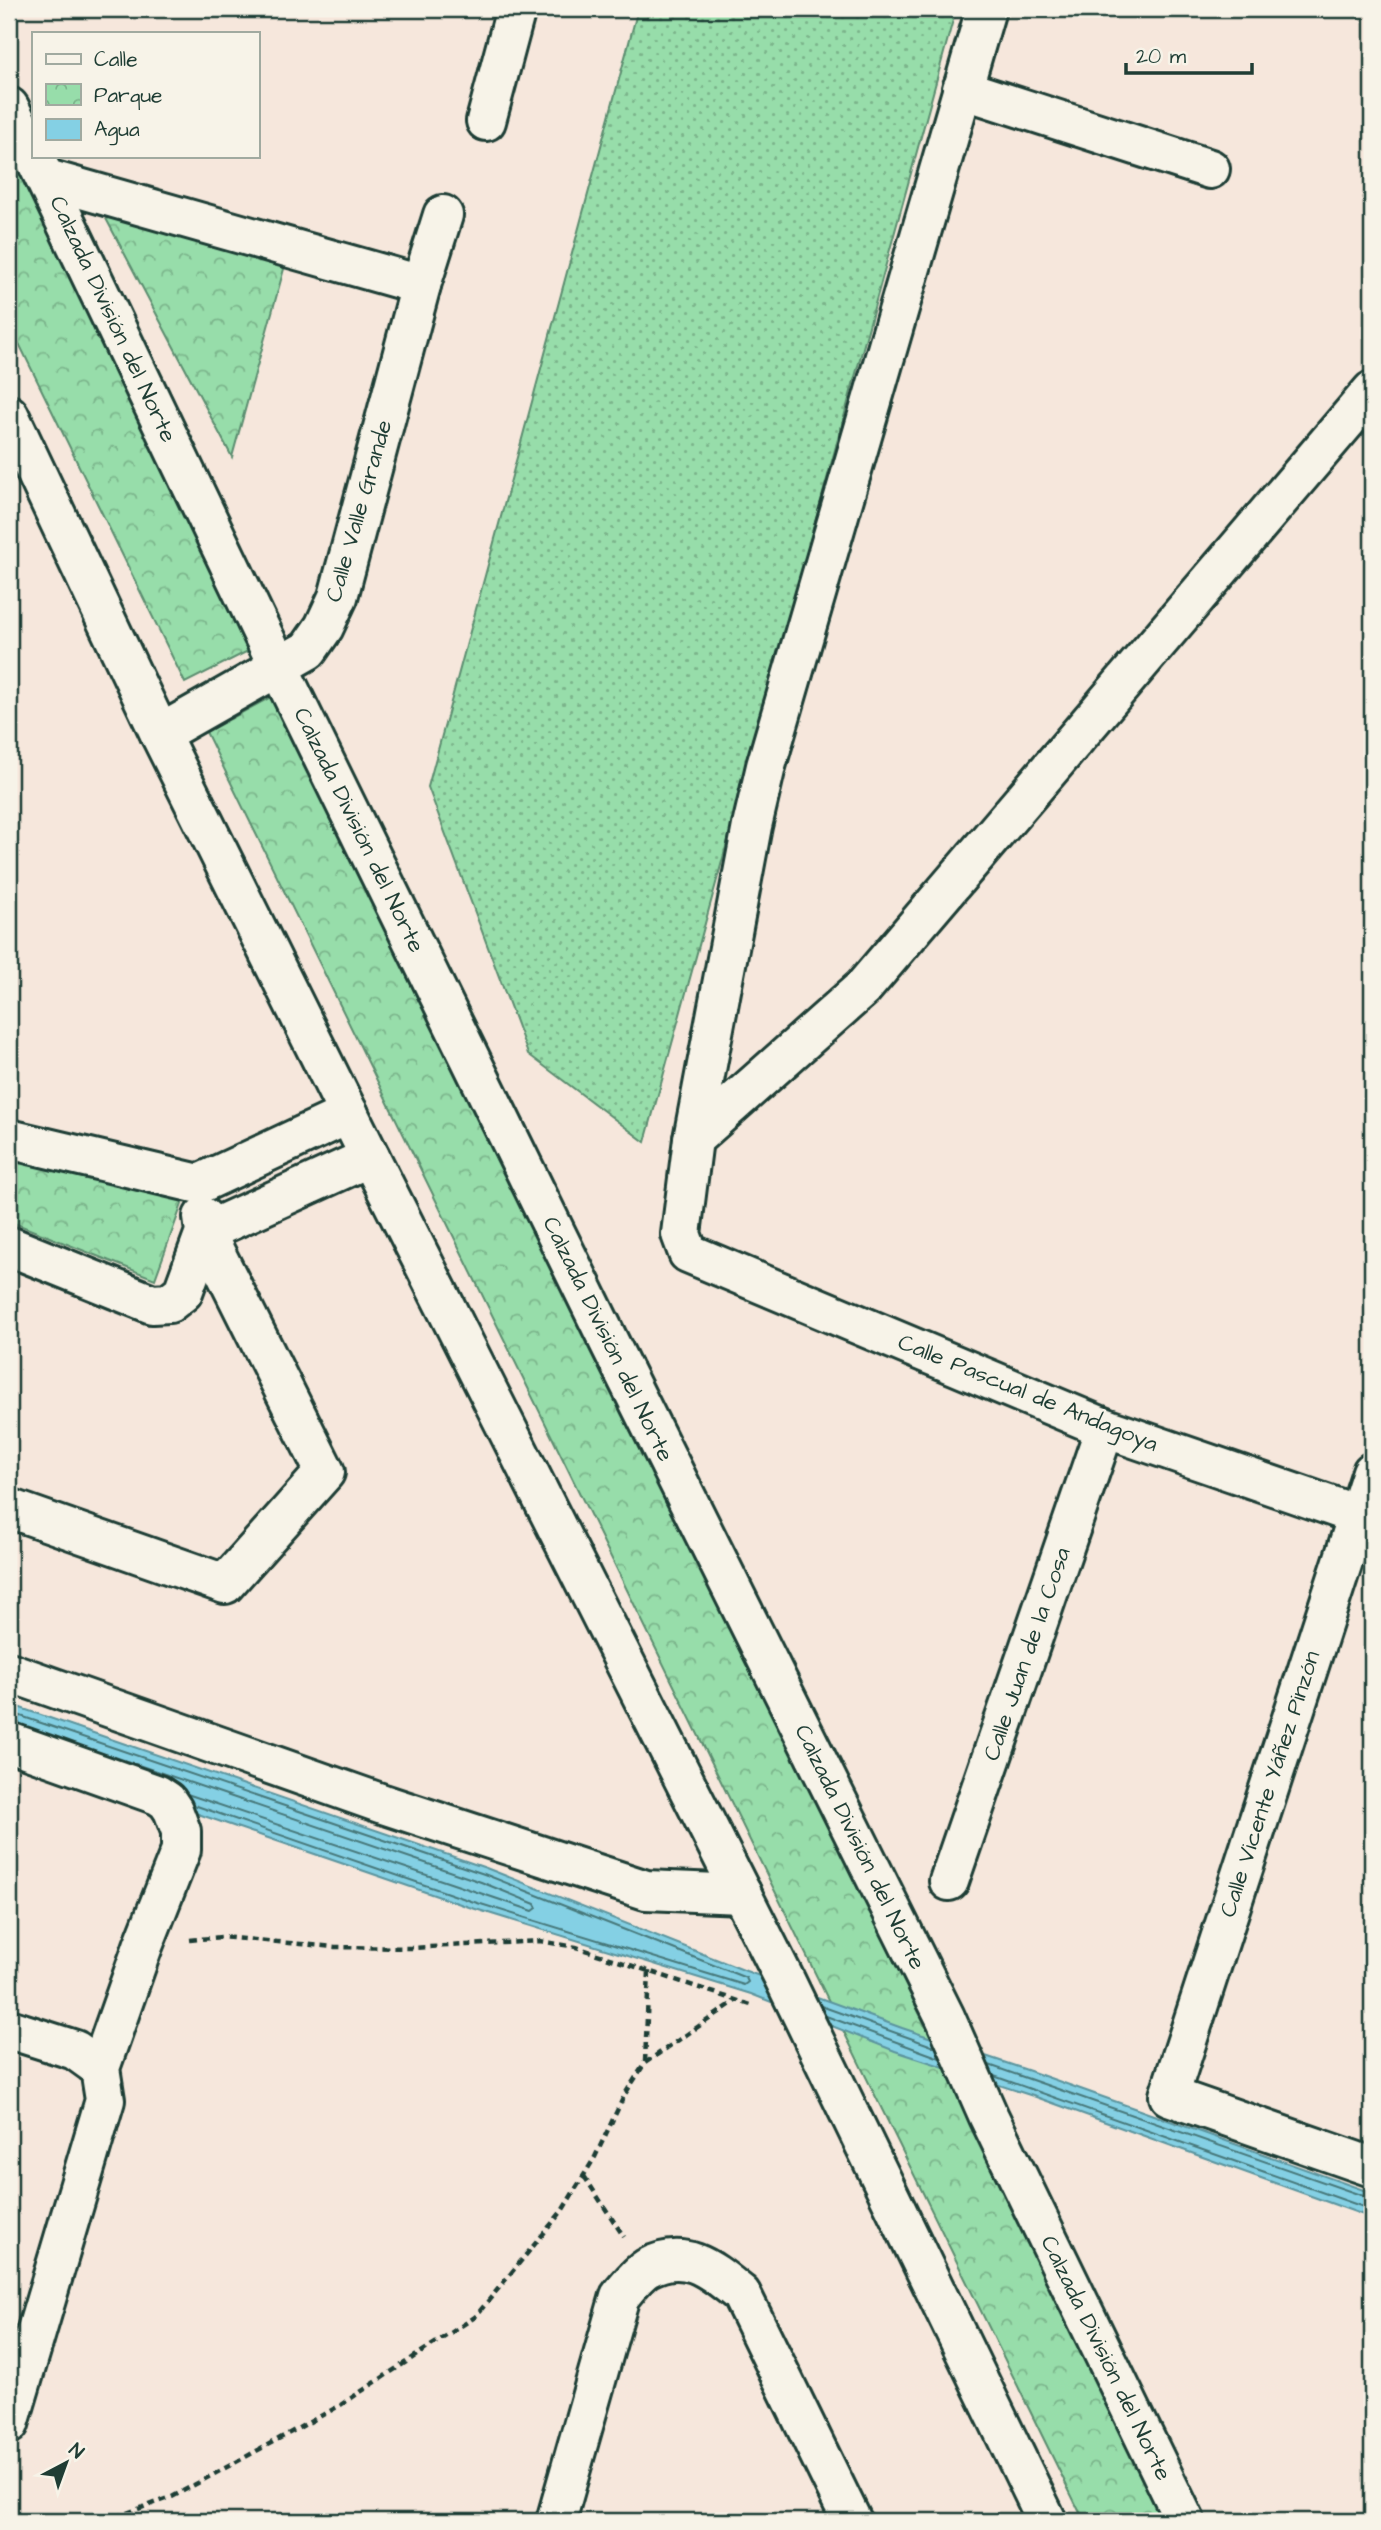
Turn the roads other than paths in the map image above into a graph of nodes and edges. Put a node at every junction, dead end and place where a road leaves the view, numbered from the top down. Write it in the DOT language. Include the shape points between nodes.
graph roads {
  1 [pos="986,9"];
  2 [pos="509,10"];
  3 [pos="962,89"];
  4 [pos="9,107"];
  5 [pos="486,121"];
  6 [pos="32,151"];
  7 [pos="38,163"];
  8 [pos="1210,169"];
  9 [pos="443,215"];
  10 [pos="421,285"];
  11 [pos="1372,391"];
  12 [pos="9,415"];
  13 [pos="279,668"];
  14 [pos="160,734"];
  15 [pos="349,1114"];
  16 [pos="9,1139"];
  17 [pos="693,1139"];
  18 [pos="370,1157"];
  19 [pos="199,1184"];
  20 [pos="205,1232"];
  21 [pos="9,1246"];
  22 [pos="1105,1428"];
  23 [pos="1372,1472"];
  24 [pos="9,1508"];
  25 [pos="1365,1518"];
  26 [pos="9,1672"];
  27 [pos="9,1742"];
  28 [pos="948,1881"];
  29 [pos="742,1894"];
  30 [pos="9,2029"];
  31 [pos="100,2068"];
  32 [pos="1372,2167"];
  33 [pos="9,2424"];
  34 [pos="843,2514"];
  35 [pos="556,2521"];
  36 [pos="1047,2521"];
  37 [pos="1185,2521"];
  1 -- 3 [label="street"];
  2 -- 5 [label="street"];
  3 -- 8 [label="street"];
  3 -- 17 [label="street" via="766,766"];
  4 -- 6 [label="street, Calzada División del Norte"];
  7 -- 10 [label="street"];
  7 -- 13 [label="street, Calzada División del Norte"];
  9 -- 10 [label="street, Calle Valle Grande"];
  10 -- 13 [label="street, Calle Valle Grande" via="338,597 308,650"];
  11 -- 17 [label="street" via="863,988"];
  12 -- 14 [label="street"];
  13 -- 14 [label="street, Calle Valle Grande"];
  13 -- 37 [label="street, Calzada División del Norte" via="959,2049"];
  14 -- 15 [label="street"];
  15 -- 18 [label="street"];
  15 -- 19 [label="street"];
  16 -- 19 [label="street"];
  17 -- 22 [label="street, Calle Pascual de Andagoya" via="681,1234 688,1253"];
  18 -- 20 [label="street"];
  18 -- 29 [label="street"];
  19 -- 20 [label="street"];
  20 -- 21 [label="street" via="183,1292 169,1303 152,1304"];
  20 -- 24 [label="street" via="325,1472 225,1584"];
  22 -- 25 [label="street, Calle Pascual de Andagoya"];
  22 -- 28 [label="street, Calle Juan de la Cosa"];
  23 -- 25 [label="street, Calle Vicente Yáñez Pinzón"];
  25 -- 32 [label="street, Calle Vicente Yáñez Pinzón" via="1169,2096"];
  26 -- 29 [label="street" via="383,1804 646,1890"];
  27 -- 31 [label="street" via="146,1790 167,1801 181,1831 181,1850"];
  29 -- 36 [label="street"];
  30 -- 31 [label="street" via="75,2050"];
  31 -- 33 [label="street" via="105,2100"];
  34 -- 35 [label="street" via="741,2294 709,2269 676,2257 646,2269 620,2296"];
}
